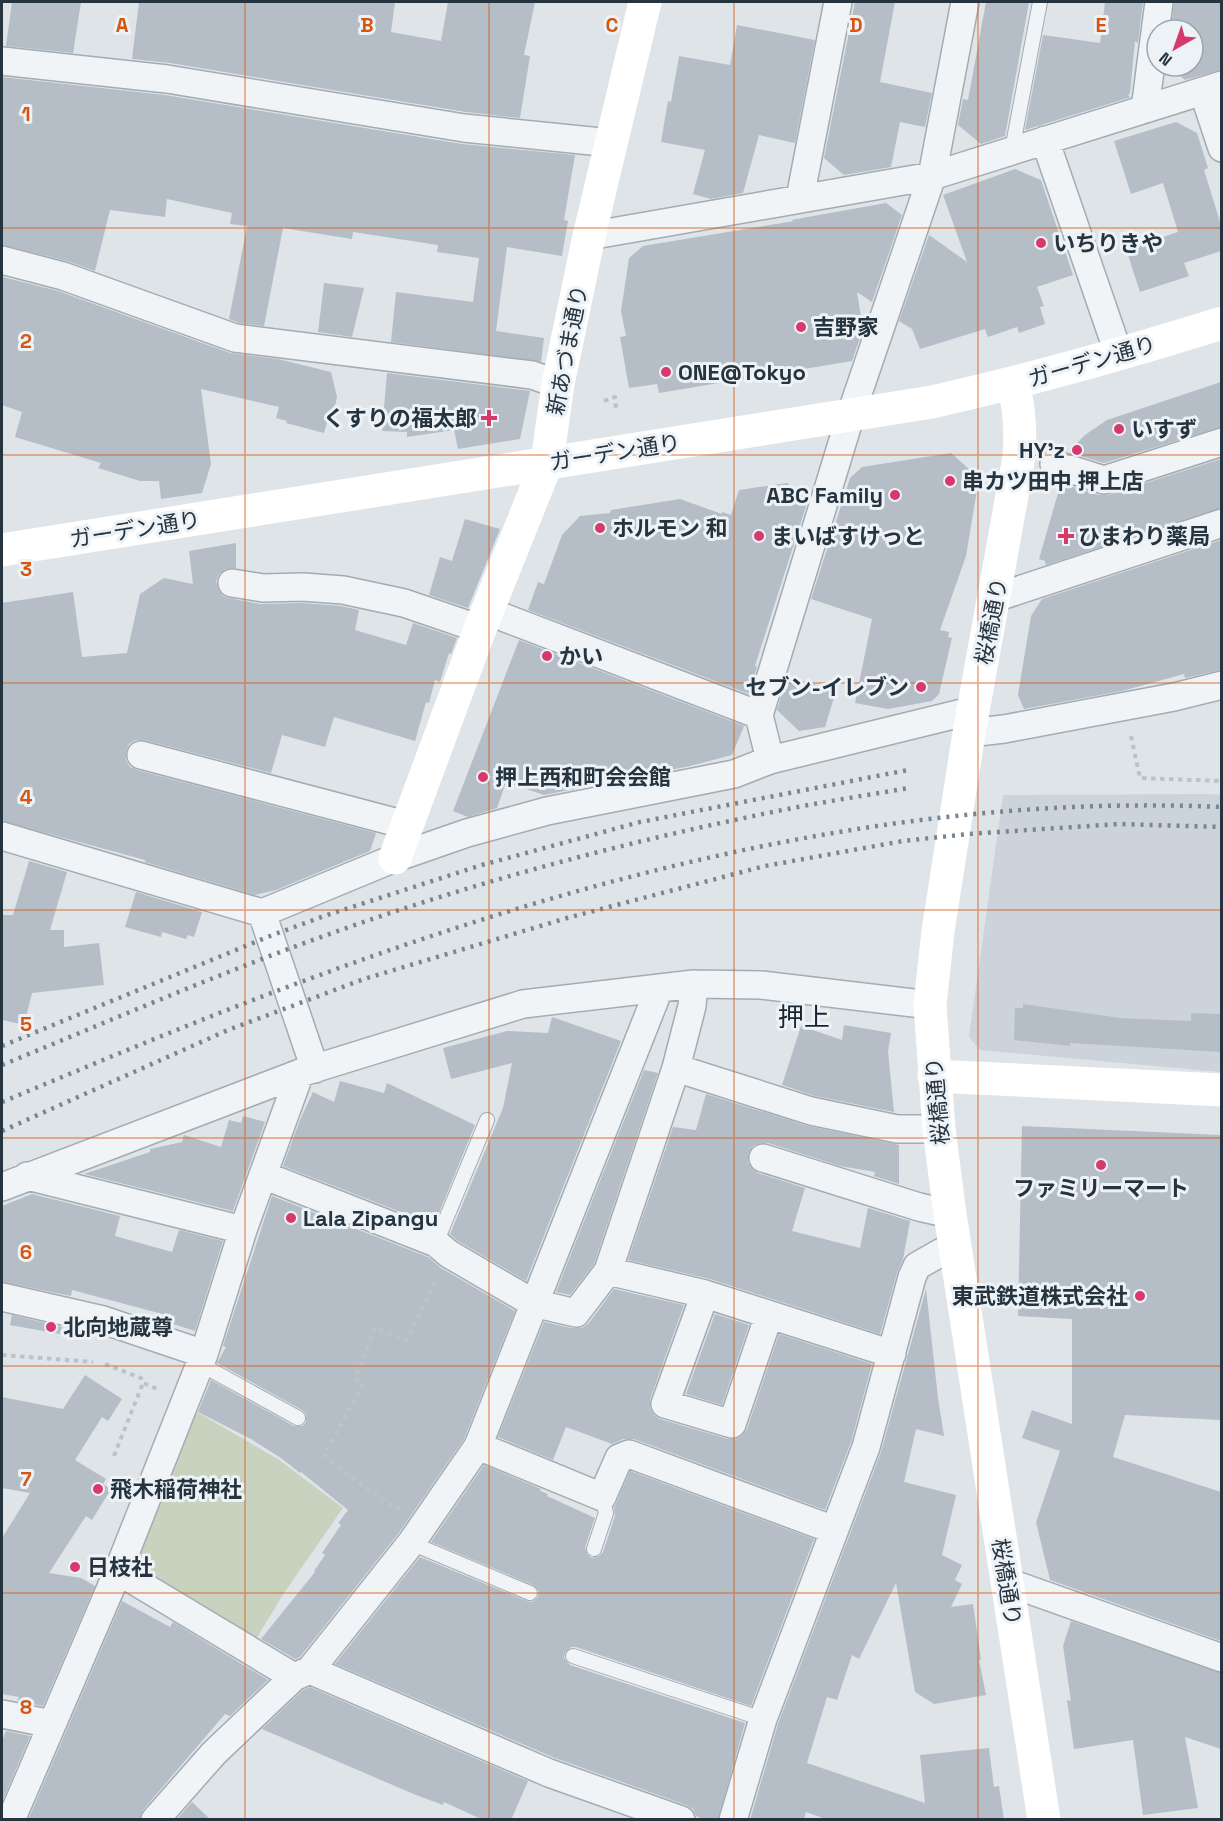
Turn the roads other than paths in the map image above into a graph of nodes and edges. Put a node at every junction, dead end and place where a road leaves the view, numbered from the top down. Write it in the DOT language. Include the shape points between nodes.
graph roads {
  1 [pos="645,2"];
  2 [pos="838,2"];
  3 [pos="965,2"];
  4 [pos="1040,2"];
  5 [pos="1159,2"];
  6 [pos="2,61"];
  7 [pos="1212,88"];
  8 [pos="1145,109"];
  9 [pos="1045,140"];
  10 [pos="611,143"];
  11 [pos="1221,148"];
  12 [pos="1012,150"];
  13 [pos="932,176"];
  14 [pos="800,198"];
  15 [pos="590,236"];
  16 [pos="2,260"];
  17 [pos="1221,323"];
  18 [pos="1119,355"];
  19 [pos="558,384"];
  20 [pos="1013,384"];
  21 [pos="851,414"];
  22 [pos="1221,442"];
  23 [pos="547,462"];
  24 [pos="1054,464"];
  25 [pos="1221,523"];
  26 [pos="2,550"];
  27 [pos="232,584"];
  28 [pos="995,598"];
  29 [pos="484,620"];
  30 [pos="1221,685"];
  31 [pos="759,715"];
  32 [pos="971,722"];
  33 [pos="141,755"];
  34 [pos="770,760"];
  35 [pos="406,825"];
  36 [pos="2,836"];
  37 [pos="395,858"];
  38 [pos="262,913"];
  39 [pos="694,984"];
  40 [pos="659,989"];
  41 [pos="930,1005"];
  42 [pos="676,1068"];
  43 [pos="307,1071"];
  44 [pos="934,1076"];
  45 [pos="1221,1090"];
  46 [pos="487,1120"];
  47 [pos="939,1129"];
  48 [pos="764,1158"];
  49 [pos="263,1175"];
  50 [pos="27,1176"];
  51 [pos="2,1187"];
  52 [pos="952,1229"];
  53 [pos="243,1230"];
  54 [pos="443,1249"];
  55 [pos="608,1271"];
  56 [pos="705,1294"];
  57 [pos="2,1297"];
  58 [pos="533,1304"];
  59 [pos="769,1315"];
  60 [pos="892,1354"];
  61 [pos="202,1359"];
  62 [pos="298,1418"];
  63 [pos="478,1446"];
  64 [pos="602,1497"];
  65 [pos="834,1530"];
  66 [pos="417,1534"];
  67 [pos="594,1548"];
  68 [pos="118,1570"];
  69 [pos="1007,1582"];
  70 [pos="530,1593"];
  71 [pos="573,1656"];
  72 [pos="1221,1658"];
  73 [pos="302,1674"];
  74 [pos="2,1714"];
  75 [pos="763,1719"];
  76 [pos="52,1724"];
  77 [pos="11,1820"];
  78 [pos="155,1820"];
  79 [pos="681,1820"];
  80 [pos="733,1820"];
  81 [pos="1044,1820"];
  1 -- 10 [label="street, 新あづま通り"];
  2 -- 14 [label="street"];
  3 -- 13 [label="street"];
  4 -- 12 [label="lane"];
  5 -- 8 [label="street"];
  6 -- 10 [label="street" via="167,79 464,128"];
  7 -- 8 [label="street"];
  7 -- 11 [label="street"];
  8 -- 9 [label="street"];
  9 -- 12 [label="street"];
  9 -- 18 [label="street"];
  10 -- 15 [label="street, 新あづま通り"];
  12 -- 13 [label="street"];
  13 -- 14 [label="street"];
  13 -- 21 [label="street"];
  14 -- 15 [label="street"];
  15 -- 19 [label="street, 新あづま通り"];
  16 -- 19 [label="street" via="63,276 235,338 532,375"];
  17 -- 18 [label="street, ガーデン通り"];
  18 -- 20 [label="street, ガーデン通り"];
  19 -- 23 [label="street, 新あづま通り"];
  20 -- 21 [label="street, ガーデン通り"];
  20 -- 28 [label="street, 桜橋通り" via="1021,429 1019,457"];
  21 -- 23 [label="street, ガーデン通り"];
  21 -- 31 [label="street"];
  22 -- 24 [label="street" via="1104,480"];
  23 -- 26 [label="street, ガーデン通り"];
  23 -- 29 [label="street, 新あづま通り"];
  25 -- 28 [label="street"];
  27 -- 29 [label="street" via="343,590"];
  28 -- 32 [label="street, 桜橋通り"];
  29 -- 31 [label="street"];
  29 -- 35 [label="street, 新あづま通り"];
  30 -- 32 [label="street" via="1004,729"];
  31 -- 34 [label="street"];
  32 -- 34 [label="street"];
  32 -- 41 [label="street, 桜橋通り"];
  33 -- 35 [label="street"];
  34 -- 37 [label="street" via="734,774 547,811"];
  35 -- 37 [label="street, 新あづま通り"];
  36 -- 38 [label="street"];
  37 -- 38 [label="street"];
  38 -- 43 [label="street"];
  39 -- 40 [label="street"];
  39 -- 41 [label="street" via="761,985"];
  39 -- 42 [label="street"];
  40 -- 43 [label="street" via="523,1004"];
  40 -- 58 [label="street"];
  41 -- 44 [label="street, 桜橋通り"];
  42 -- 47 [label="street" via="811,1111 897,1129"];
  42 -- 55 [label="street"];
  43 -- 49 [label="street"];
  43 -- 50 [label="street"];
  44 -- 45 [label="street"];
  44 -- 47 [label="street, 桜橋通り"];
  46 -- 54 [label="lane"];
  47 -- 52 [label="street, 桜橋通り"];
  48 -- 52 [label="street" via="919,1207"];
  49 -- 53 [label="street"];
  49 -- 54 [label="street"];
  50 -- 51 [label="street"];
  50 -- 53 [label="street"];
  52 -- 60 [label="street" via="917,1266"];
  52 -- 69 [label="street, 桜橋通り"];
  53 -- 61 [label="street"];
  54 -- 58 [label="street"];
  55 -- 56 [label="street"];
  55 -- 58 [label="street" via="576,1313"];
  56 -- 59 [label="street"];
  56 -- 59 [label="street" via="665,1404 732,1424"];
  57 -- 61 [label="street" via="103,1320"];
  58 -- 63 [label="street"];
  59 -- 60 [label="street"];
  60 -- 65 [label="street" via="866,1447"];
  61 -- 62 [label="lane"];
  61 -- 68 [label="street"];
  63 -- 64 [label="street"];
  63 -- 66 [label="street"];
  64 -- 65 [label="street" via="619,1458 629,1454"];
  64 -- 67 [label="lane" via="606,1514"];
  65 -- 75 [label="street"];
  66 -- 70 [label="lane"];
  66 -- 73 [label="street"];
  68 -- 73 [label="street"];
  68 -- 76 [label="street"];
  69 -- 72 [label="street"];
  69 -- 81 [label="street, 桜橋通り"];
  71 -- 75 [label="lane"];
  73 -- 78 [label="street" via="214,1753"];
  73 -- 79 [label="street" via="549,1773"];
  74 -- 76 [label="street"];
  75 -- 80 [label="street"];
  76 -- 77 [label="street"];
}
